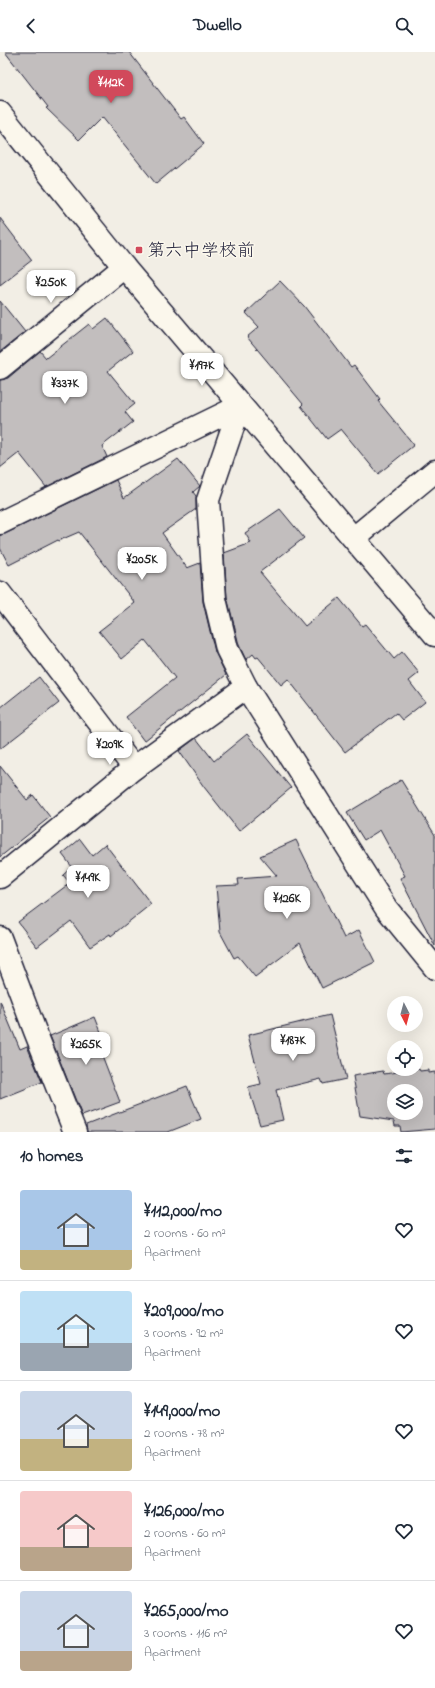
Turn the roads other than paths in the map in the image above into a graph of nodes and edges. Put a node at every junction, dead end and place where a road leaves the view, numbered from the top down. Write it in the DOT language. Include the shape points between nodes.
graph roads {
  1 [pos="0,113"];
  2 [pos="124,267"];
  3 [pos="0,368"];
  4 [pos="240,406"];
  5 [pos="435,471"];
  6 [pos="0,523"];
  7 [pos="354,538"];
  8 [pos="0,593"];
  9 [pos="435,635"];
  10 [pos="246,687"];
  11 [pos="134,768"];
  12 [pos="0,877"];
  13 [pos="0,938"];
  14 [pos="435,968"];
  15 [pos="75,1132"];
  1 -- 2 [label="street"];
  2 -- 3 [label="street"];
  2 -- 4 [label="street"];
  4 -- 6 [label="street"];
  4 -- 7 [label="street"];
  4 -- 10 [label="street" via="208,500 215,599 227,649"];
  5 -- 7 [label="street"];
  7 -- 9 [label="street"];
  8 -- 11 [label="street"];
  10 -- 11 [label="street"];
  10 -- 14 [label="street" via="386,908"];
  11 -- 12 [label="street"];
  13 -- 15 [label="street" via="34,1032"];
}
